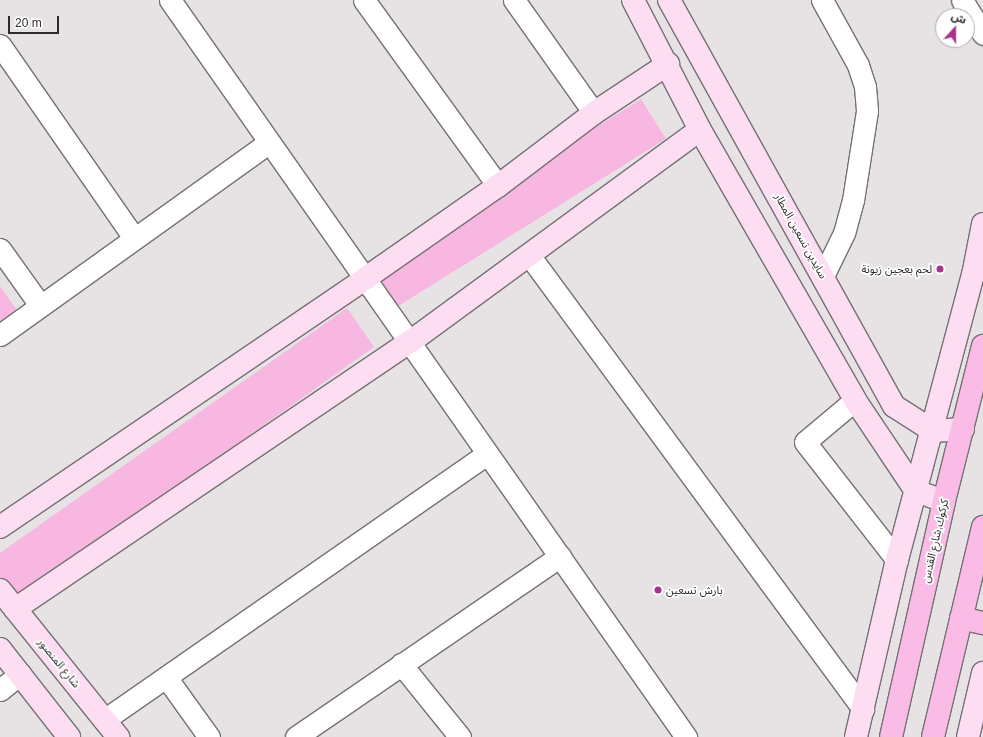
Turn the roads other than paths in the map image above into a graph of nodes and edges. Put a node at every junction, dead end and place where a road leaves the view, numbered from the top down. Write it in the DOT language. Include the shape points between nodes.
graph roads {
  1 [pos="170,0"];
  2 [pos="364,0"];
  3 [pos="514,0"];
  4 [pos="633,0"];
  5 [pos="669,0"];
  6 [pos="822,0"];
  7 [pos="962,0"];
  8 [pos="983,34"];
  9 [pos="0,45"];
  10 [pos="668,64"];
  11 [pos="594,113"];
  12 [pos="700,130"];
  13 [pos="268,143"];
  14 [pos="498,186"];
  15 [pos="791,219"];
  16 [pos="983,224"];
  17 [pos="761,237"];
  18 [pos="134,238"];
  19 [pos="0,249"];
  20 [pos="529,255"];
  21 [pos="823,276"];
  22 [pos="366,278"];
  23 [pos="40,305"];
  24 [pos="0,336"];
  25 [pos="410,342"];
  26 [pos="983,346"];
  27 [pos="855,400"];
  28 [pos="963,429"];
  29 [pos="932,430"];
  30 [pos="487,454"];
  31 [pos="916,491"];
  32 [pos="944,501"];
  33 [pos="0,527"];
  34 [pos="983,527"];
  35 [pos="560,556"];
  36 [pos="897,560"];
  37 [pos="0,590"];
  38 [pos="15,609"];
  39 [pos="960,618"];
  40 [pos="983,623"];
  41 [pos="0,649"];
  42 [pos="401,664"];
  43 [pos="983,672"];
  44 [pos="20,674"];
  45 [pos="166,678"];
  46 [pos="0,690"];
  47 [pos="863,709"];
  48 [pos="104,720"];
  49 [pos="299,736"];
  50 [pos="69,737"];
  51 [pos="118,737"];
  52 [pos="209,737"];
  53 [pos="460,737"];
  54 [pos="686,737"];
  55 [pos="856,737"];
  56 [pos="891,737"];
  57 [pos="933,737"];
  58 [pos="968,737"];
  1 -- 13 [label="street"];
  2 -- 14 [label="street"];
  3 -- 11 [label="street"];
  4 -- 10 [label="street"];
  5 -- 15 [label="street, سايدين تسعين المطار"];
  6 -- 21 [label="street" via="858,65 865,87 867,111 853,200 844,233"];
  7 -- 8 [label="street"];
  9 -- 18 [label="street"];
  10 -- 11 [label="street"];
  10 -- 12 [label="street"];
  11 -- 14 [label="street"];
  12 -- 17 [label="street"];
  12 -- 20 [label="street"];
  13 -- 18 [label="street"];
  13 -- 22 [label="street"];
  14 -- 22 [label="street"];
  15 -- 17 [label="street"];
  15 -- 21 [label="street, سايدين تسعين المطار"];
  16 -- 29 [label="street"];
  17 -- 27 [label="street"];
  18 -- 23 [label="street"];
  19 -- 23 [label="street"];
  20 -- 25 [label="street"];
  20 -- 47 [label="street"];
  21 -- 29 [label="street, سايدين تسعين المطار" via="894,406"];
  22 -- 25 [label="street"];
  22 -- 33 [label="street"];
  23 -- 24 [label="street"];
  25 -- 30 [label="street"];
  25 -- 38 [label="street"];
  26 -- 28 [label="main road, كركوك,شارع القدس"];
  27 -- 31 [label="street"];
  27 -- 36 [label="street" via="805,442"];
  28 -- 29 [label="street"];
  28 -- 32 [label="main road, كركوك,شارع القدس"];
  29 -- 31 [label="street"];
  30 -- 35 [label="street"];
  30 -- 45 [label="street"];
  31 -- 32 [label="street"];
  31 -- 36 [label="street"];
  32 -- 56 [label="main road, كركوك,شارع القدس"];
  34 -- 39 [label="main road"];
  35 -- 42 [label="street"];
  35 -- 54 [label="street"];
  36 -- 47 [label="street"];
  37 -- 38 [label="street, شارع المنصور"];
  38 -- 48 [label="street, شارع المنصور"];
  39 -- 40 [label="main road"];
  39 -- 57 [label="main road"];
  41 -- 44 [label="street"];
  42 -- 49 [label="street"];
  42 -- 53 [label="street"];
  43 -- 58 [label="street"];
  44 -- 46 [label="street"];
  44 -- 50 [label="street"];
  45 -- 48 [label="street"];
  45 -- 52 [label="street"];
  47 -- 55 [label="street"];
  48 -- 51 [label="street, شارع المنصور"];
}
